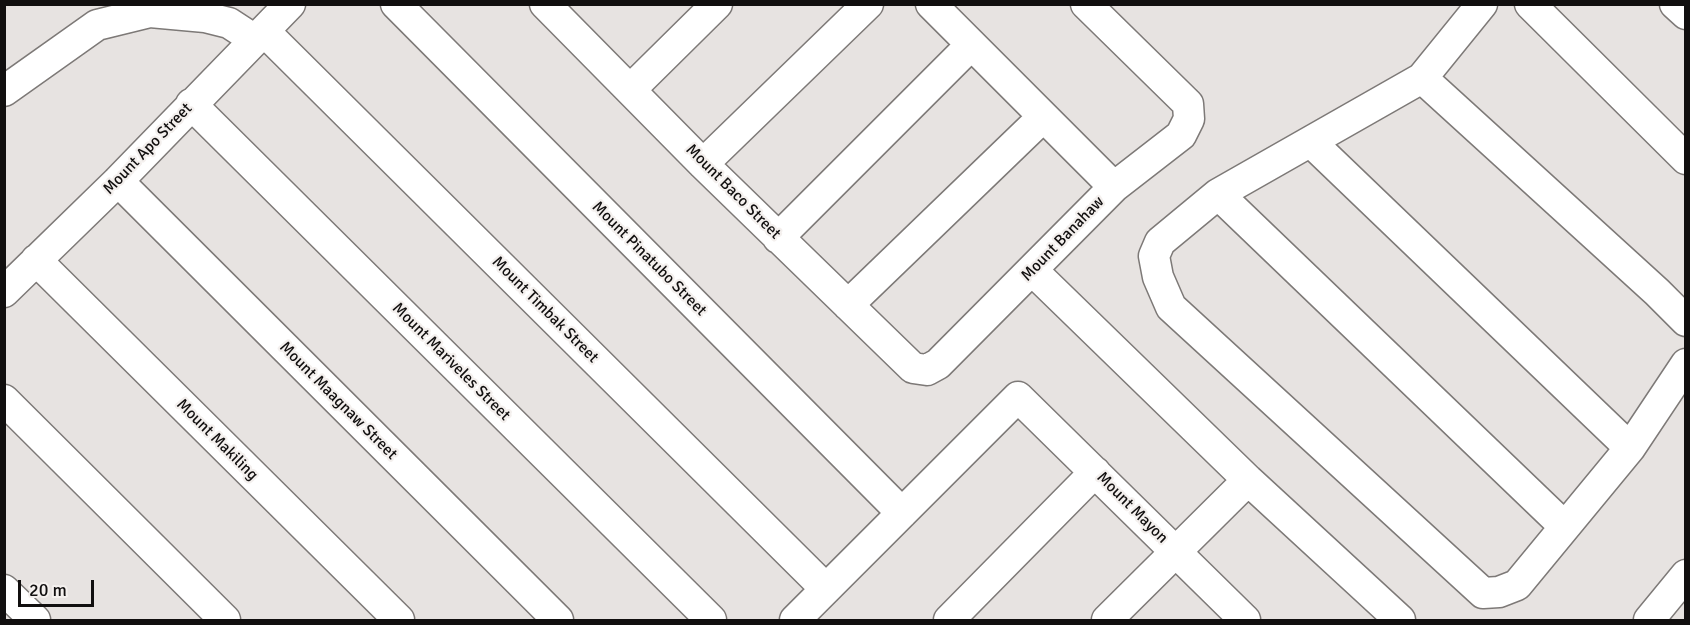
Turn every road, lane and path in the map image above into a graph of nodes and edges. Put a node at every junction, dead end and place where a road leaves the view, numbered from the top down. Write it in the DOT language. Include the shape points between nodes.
graph roads {
  1 [pos="290,4"];
  2 [pos="396,4"];
  3 [pos="717,4"];
  4 [pos="868,4"];
  5 [pos="931,4"];
  6 [pos="1086,4"];
  7 [pos="1482,4"];
  8 [pos="1530,4"];
  9 [pos="1675,4"];
  10 [pos="560,9"];
  11 [pos="1686,14"];
  12 [pos="260,36"];
  13 [pos="971,45"];
  14 [pos="1422,78"];
  15 [pos="631,89"];
  16 [pos="4,91"];
  17 [pos="191,104"];
  18 [pos="1043,117"];
  19 [pos="1312,143"];
  20 [pos="1686,159"];
  21 [pos="703,164"];
  22 [pos="118,181"];
  23 [pos="1114,187"];
  24 [pos="1218,194"];
  25 [pos="778,238"];
  26 [pos="36,260"];
  27 [pos="1033,271"];
  28 [pos="4,292"];
  29 [pos="848,305"];
  30 [pos="1686,321"];
  31 [pos="1686,364"];
  32 [pos="927,370"];
  33 [pos="4,399"];
  34 [pos="1630,448"];
  35 [pos="1095,472"];
  36 [pos="1248,480"];
  37 [pos="902,513"];
  38 [pos="1564,526"];
  39 [pos="1176,551"];
  40 [pos="1686,575"];
  41 [pos="826,589"];
  42 [pos="4,590"];
  43 [pos="35,621"];
  44 [pos="225,621"];
  45 [pos="399,621"];
  46 [pos="558,621"];
  47 [pos="711,621"];
  48 [pos="795,621"];
  49 [pos="949,621"];
  50 [pos="1107,621"];
  51 [pos="1245,621"];
  52 [pos="1400,621"];
  53 [pos="1649,621"];
  1 -- 12 [label="street, Mount Apo Street"];
  2 -- 37 [label="street, Mount Pinatubo Street"];
  3 -- 15 [label="street"];
  4 -- 21 [label="street"];
  5 -- 13 [label="street"];
  6 -- 23 [label="street, Mount Banahaw" via="1188,104 1189,119 1181,135"];
  7 -- 14 [label="street"];
  8 -- 20 [label="street"];
  9 -- 11 [label="street"];
  10 -- 15 [label="street, Mount Baco Street"];
  12 -- 16 [label="street, Mount Timbak Street" via="205,17 150,12 97,25"];
  12 -- 17 [label="street, Mount Apo Street"];
  12 -- 41 [label="street, Mount Timbak Street"];
  13 -- 18 [label="street"];
  13 -- 25 [label="street"];
  14 -- 19 [label="street"];
  14 -- 30 [label="street"];
  15 -- 21 [label="street, Mount Baco Street"];
  17 -- 22 [label="street, Mount Apo Street"];
  17 -- 47 [label="street, Mount Mariveles Street"];
  18 -- 23 [label="street"];
  18 -- 29 [label="street"];
  19 -- 24 [label="street"];
  19 -- 34 [label="street"];
  21 -- 25 [label="street, Mount Baco Street"];
  22 -- 26 [label="street, Mount Apo Street"];
  22 -- 46 [label="street, Mount Maagnaw Street"];
  23 -- 27 [label="street, Mount Banahaw"];
  24 -- 38 [label="street"];
  24 -- 38 [label="street" via="1160,242 1154,256 1171,307 1483,593 1517,585"];
  25 -- 29 [label="street, Mount Baco Street"];
  26 -- 28 [label="street, Mount Apo Street"];
  26 -- 45 [label="street, Mount Makiling"];
  27 -- 32 [label="street, Mount Banahaw" via="938,364"];
  27 -- 36 [label="street"];
  29 -- 32 [label="street, Mount Baco Street" via="913,368"];
  31 -- 34 [label="street"];
  33 -- 44 [label="street"];
  34 -- 38 [label="street"];
  35 -- 37 [label="street, Mount Mayon" via="1018,397"];
  35 -- 39 [label="street, Mount Mayon"];
  35 -- 49 [label="street"];
  36 -- 39 [label="street"];
  36 -- 52 [label="street"];
  37 -- 41 [label="street"];
  39 -- 50 [label="street"];
  39 -- 51 [label="street, Mount Mayon"];
  40 -- 53 [label="street"];
  41 -- 48 [label="street"];
  42 -- 43 [label="street"];
}
